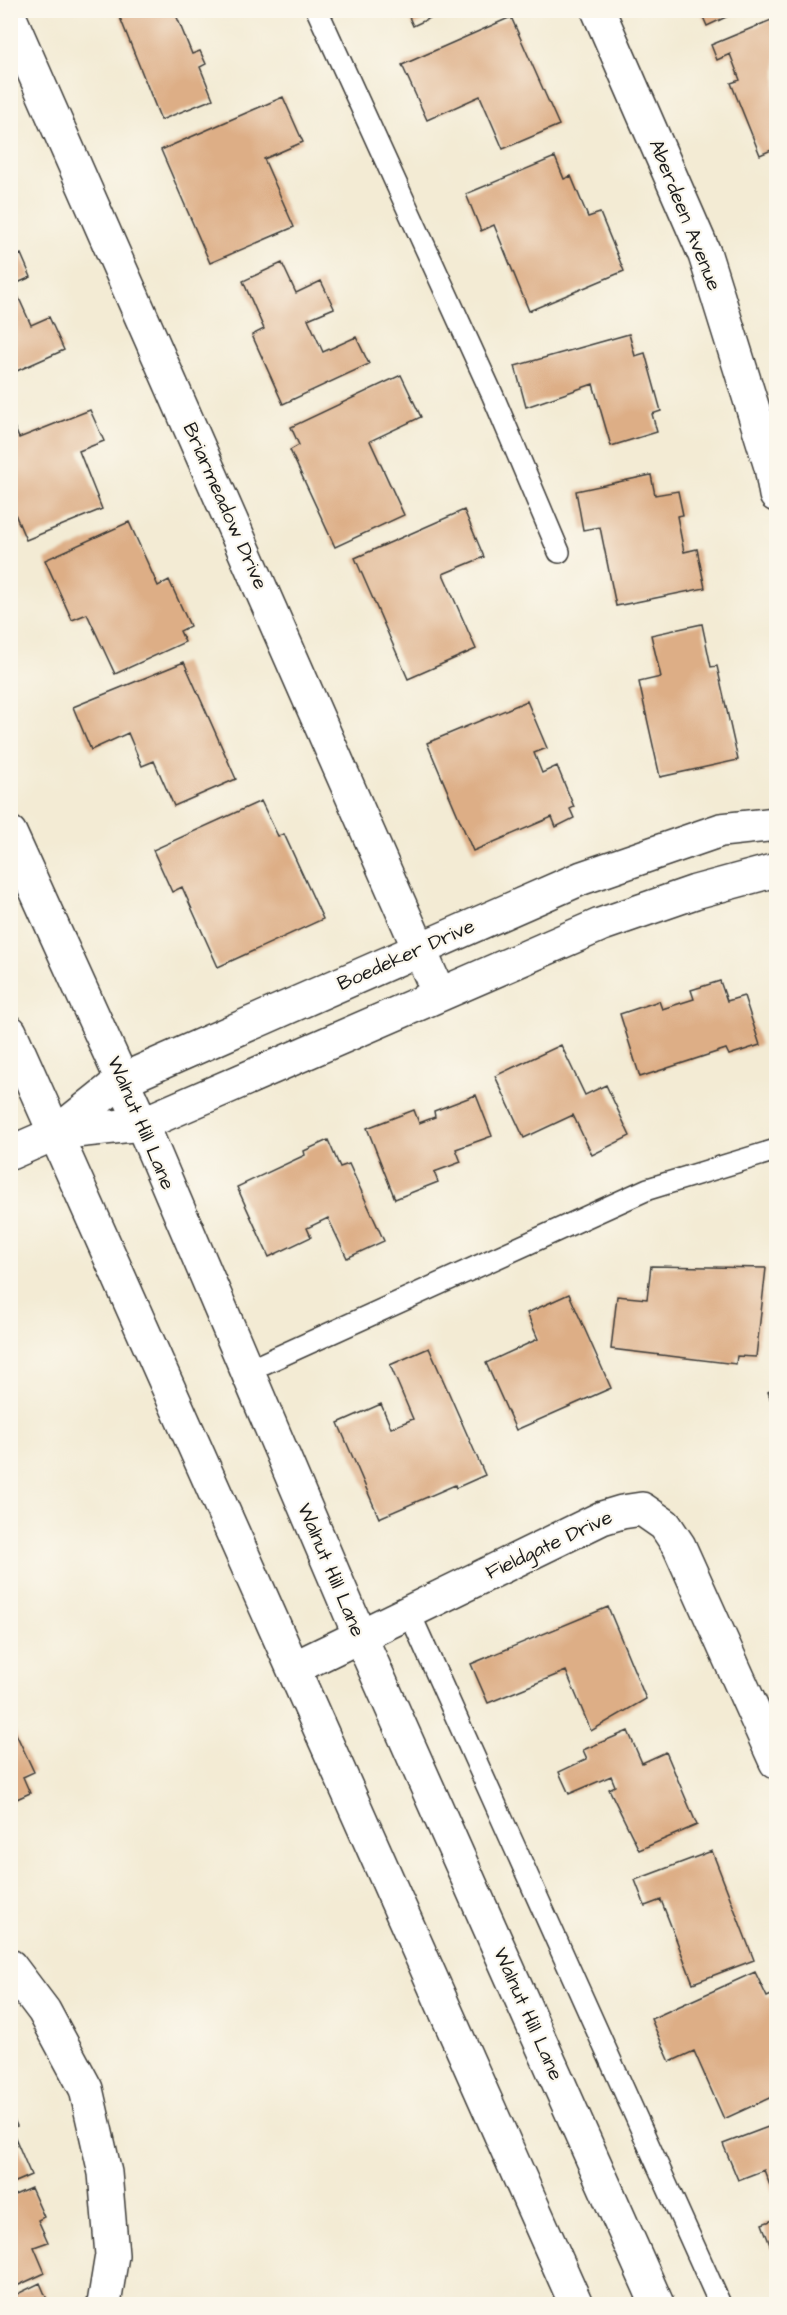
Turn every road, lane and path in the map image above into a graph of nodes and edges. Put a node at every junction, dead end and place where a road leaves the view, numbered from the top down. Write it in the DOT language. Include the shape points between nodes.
graph roads {
  1 [pos="317,10"];
  2 [pos="598,10"];
  3 [pos="10,18"];
  4 [pos="777,495"];
  5 [pos="559,552"];
  6 [pos="777,824"];
  7 [pos="10,833"];
  8 [pos="777,870"];
  9 [pos="419,949"];
  10 [pos="440,994"];
  11 [pos="10,1032"];
  12 [pos="122,1080"];
  13 [pos="142,1124"];
  14 [pos="56,1133"];
  15 [pos="777,1150"];
  16 [pos="10,1153"];
  17 [pos="247,1371"];
  18 [pos="409,1612"];
  19 [pos="360,1636"];
  20 [pos="294,1668"];
  21 [pos="777,1762"];
  22 [pos="10,1966"];
  23 [pos="104,2304"];
  24 [pos="576,2304"];
  25 [pos="657,2304"];
  26 [pos="720,2304"];
  1 -- 5 [label="lane" via="488,385"];
  2 -- 4 [label="street, Aberdeen Avenue" via="705,255"];
  3 -- 9 [label="street, Briarmeadow Drive"];
  6 -- 9 [label="street, Boedeker Drive" via="721,830 582,878"];
  7 -- 12 [label="street, Walnut Hill Lane"];
  8 -- 10 [label="street, Boedeker Drive" via="695,892 600,925"];
  9 -- 10 [label="street, Briarmeadow Drive"];
  9 -- 12 [label="street, Boedeker Drive"];
  10 -- 13 [label="street, Boedeker Drive"];
  11 -- 14 [label="street"];
  12 -- 13 [label="street, Walnut Hill Lane"];
  12 -- 14 [label="street, Boedeker Drive"];
  13 -- 14 [label="street, Boedeker Drive"];
  13 -- 17 [label="street, Walnut Hill Lane"];
  14 -- 16 [label="street, Boedeker Drive"];
  14 -- 20 [label="street"];
  15 -- 17 [label="lane" via="648,1189"];
  17 -- 19 [label="street, Walnut Hill Lane"];
  18 -- 19 [label="street, Fieldgate Drive"];
  18 -- 21 [label="street, Fieldgate Drive" via="602,1518 642,1509 665,1525 679,1546"];
  18 -- 26 [label="lane"];
  19 -- 20 [label="street, Fieldgate Drive"];
  19 -- 25 [label="street, Walnut Hill Lane"];
  20 -- 24 [label="street"];
  22 -- 23 [label="street" via="44,2011 86,2089 105,2173 110,2231 112,2255"];
}
